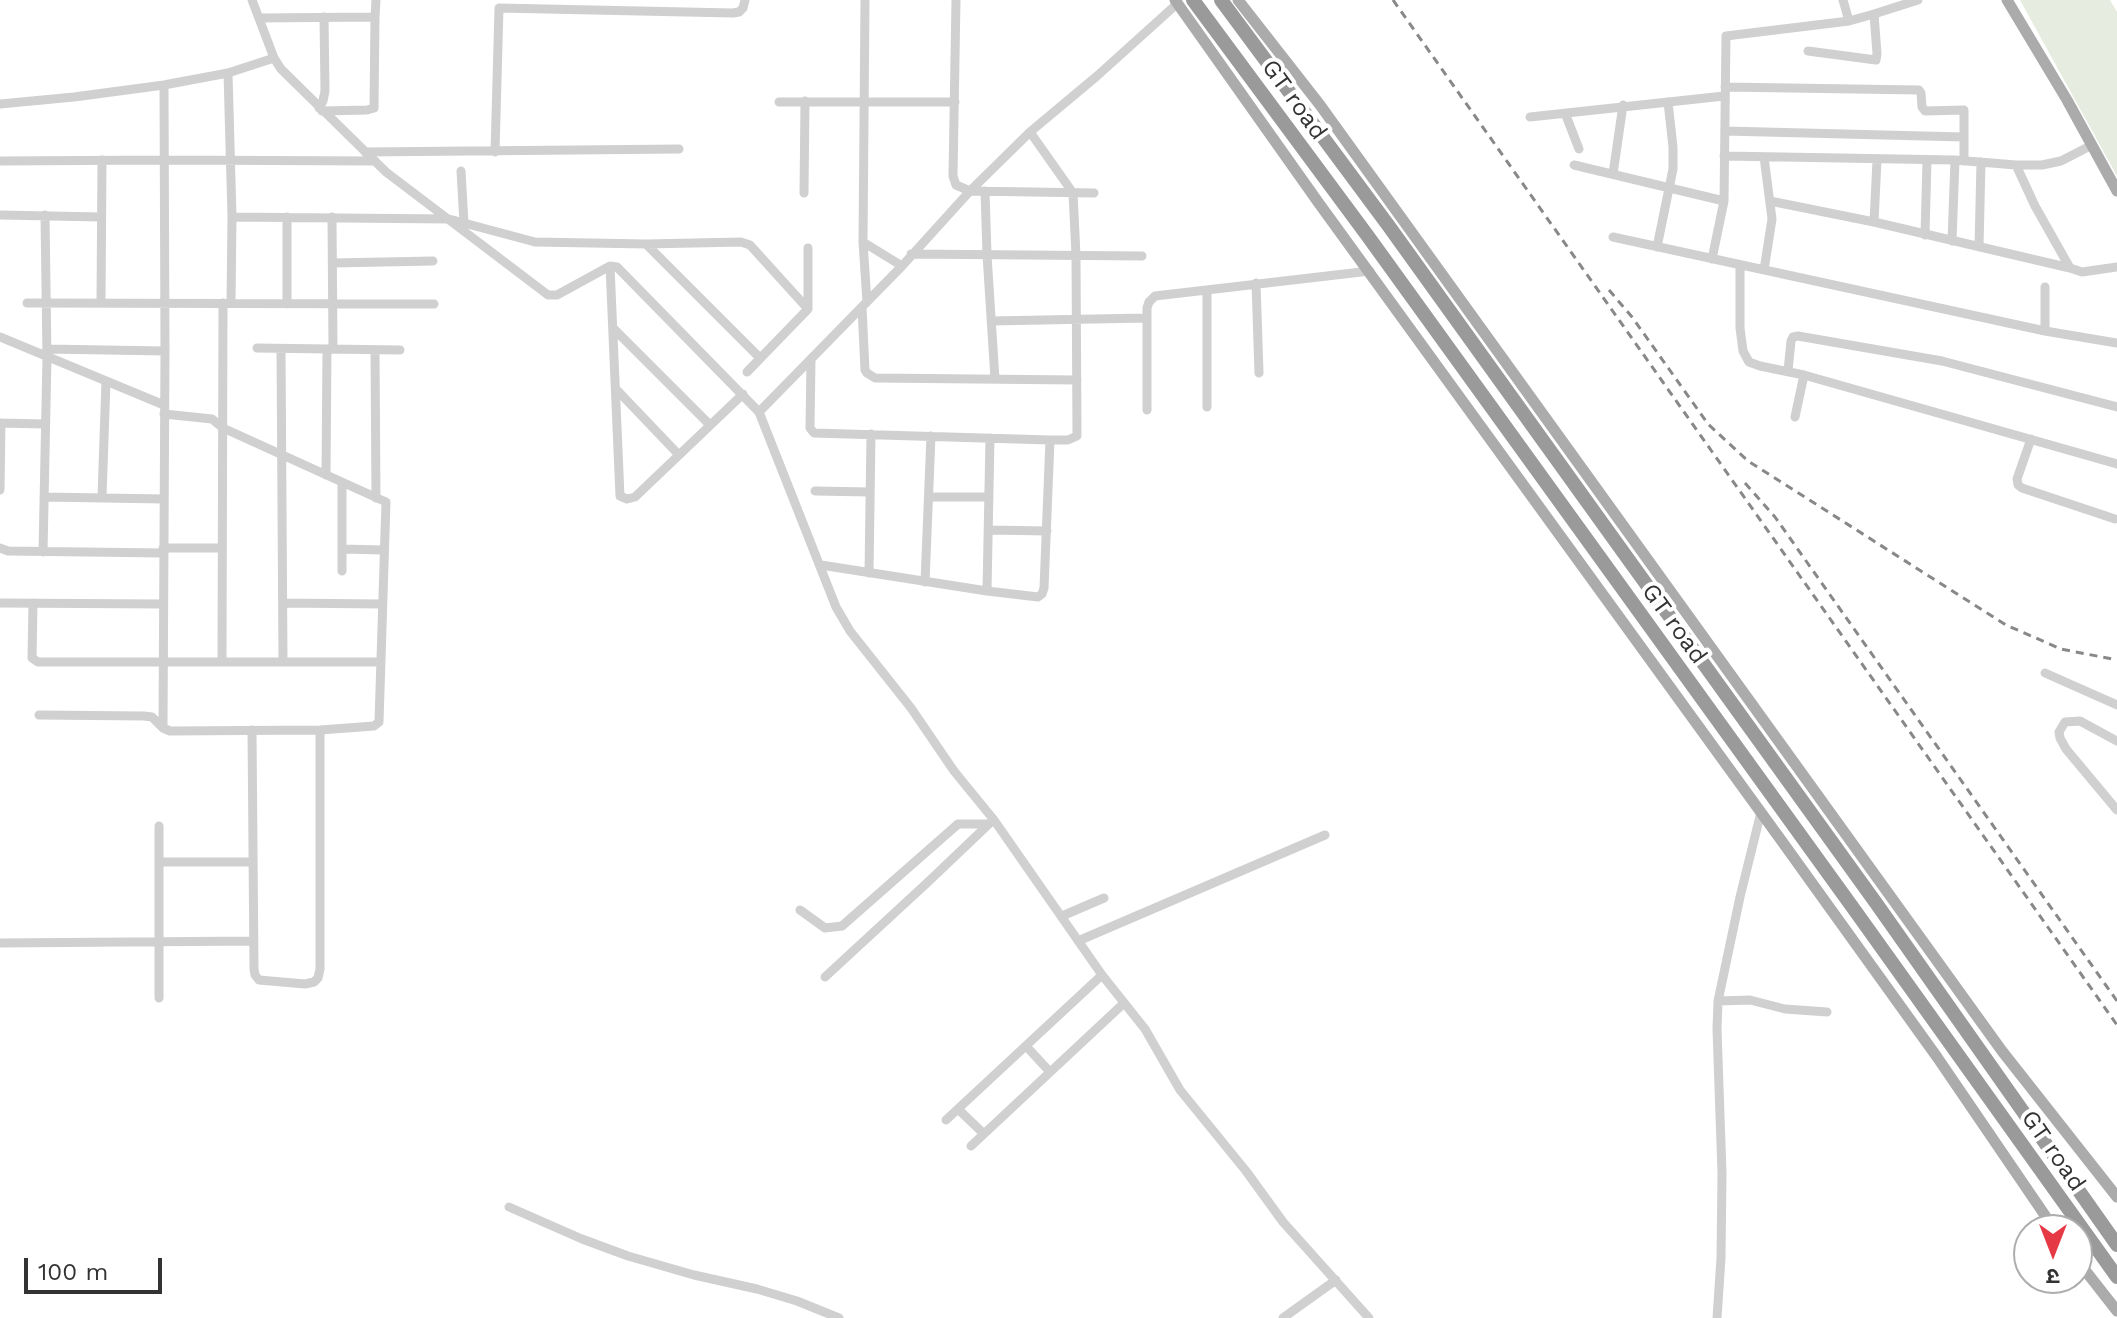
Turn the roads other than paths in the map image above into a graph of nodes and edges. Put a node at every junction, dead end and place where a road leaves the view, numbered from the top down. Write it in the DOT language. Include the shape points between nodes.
graph roads {
  1 [pos="252,0"];
  2 [pos="376,0"];
  3 [pos="745,0"];
  4 [pos="865,0"];
  5 [pos="956,0"];
  6 [pos="1221,0"];
  7 [pos="1238,0"];
  8 [pos="1843,0"];
  9 [pos="1918,0"];
  10 [pos="2007,0"];
  11 [pos="1182,1"];
  12 [pos="499,4"];
  13 [pos="530,4"];
  14 [pos="570,4"];
  15 [pos="1874,14"];
  16 [pos="324,17"];
  17 [pos="375,17"];
  18 [pos="259,18"];
  19 [pos="1849,21"];
  20 [pos="1808,51"];
  21 [pos="274,58"];
  22 [pos="228,73"];
  23 [pos="164,85"];
  24 [pos="1725,91"];
  25 [pos="805,101"];
  26 [pos="864,101"];
  27 [pos="779,102"];
  28 [pos="955,102"];
  29 [pos="1668,102"];
  30 [pos="0,104"];
  31 [pos="1623,105"];
  32 [pos="321,110"];
  33 [pos="1565,113"];
  34 [pos="1530,117"];
  35 [pos="1725,131"];
  36 [pos="1030,132"];
  37 [pos="1964,137"];
  38 [pos="2092,145"];
  39 [pos="679,149"];
  40 [pos="1579,149"];
  41 [pos="365,152"];
  42 [pos="495,152"];
  43 [pos="1724,156"];
  44 [pos="1764,157"];
  45 [pos="102,160"];
  46 [pos="165,160"];
  47 [pos="1877,160"];
  48 [pos="1927,160"];
  49 [pos="0,161"];
  50 [pos="231,161"];
  51 [pos="375,161"];
  52 [pos="1960,161"];
  53 [pos="1981,162"];
  54 [pos="1574,165"];
  55 [pos="2016,165"];
  56 [pos="461,171"];
  57 [pos="1613,174"];
  58 [pos="1670,189"];
  59 [pos="970,191"];
  60 [pos="985,191"];
  61 [pos="2117,191"];
  62 [pos="804,193"];
  63 [pos="1073,193"];
  64 [pos="1094,193"];
  65 [pos="1724,201"];
  66 [pos="1770,201"];
  67 [pos="0,215"];
  68 [pos="45,215"];
  69 [pos="101,217"];
  70 [pos="232,217"];
  71 [pos="287,217"];
  72 [pos="332,217"];
  73 [pos="449,219"];
  74 [pos="1874,222"];
  75 [pos="464,223"];
  76 [pos="1925,235"];
  77 [pos="1613,237"];
  78 [pos="1952,241"];
  79 [pos="863,242"];
  80 [pos="646,244"];
  81 [pos="1657,247"];
  82 [pos="1979,247"];
  83 [pos="808,248"];
  84 [pos="911,254"];
  85 [pos="987,255"];
  86 [pos="1076,255"];
  87 [pos="1142,256"];
  88 [pos="1712,259"];
  89 [pos="433,261"];
  90 [pos="333,263"];
  91 [pos="1740,265"];
  92 [pos="610,266"];
  93 [pos="902,266"];
  94 [pos="2117,267"];
  95 [pos="2070,268"];
  96 [pos="1764,270"];
  97 [pos="1370,271"];
  98 [pos="1256,283"];
  99 [pos="2045,287"];
  100 [pos="1207,290"];
  101 [pos="27,303"];
  102 [pos="101,303"];
  103 [pos="165,303"];
  104 [pos="227,303"];
  105 [pos="46,304"];
  106 [pos="287,304"];
  107 [pos="434,304"];
  108 [pos="865,304"];
  109 [pos="333,305"];
  110 [pos="808,309"];
  111 [pos="1146,318"];
  112 [pos="1077,319"];
  113 [pos="991,321"];
  114 [pos="613,328"];
  115 [pos="2045,331"];
  116 [pos="0,337"];
  117 [pos="2117,343"];
  118 [pos="257,348"];
  119 [pos="281,349"];
  120 [pos="330,349"];
  121 [pos="375,350"];
  122 [pos="400,350"];
  123 [pos="165,351"];
  124 [pos="47,353"];
  125 [pos="760,358"];
  126 [pos="811,359"];
  127 [pos="1788,371"];
  128 [pos="747,372"];
  129 [pos="1259,373"];
  130 [pos="1804,375"];
  131 [pos="995,379"];
  132 [pos="1077,380"];
  133 [pos="106,381"];
  134 [pos="616,389"];
  135 [pos="743,394"];
  136 [pos="1207,407"];
  137 [pos="2117,407"];
  138 [pos="164,410"];
  139 [pos="1147,410"];
  140 [pos="759,412"];
  141 [pos="1795,417"];
  142 [pos="1,423"];
  143 [pos="45,424"];
  144 [pos="710,425"];
  145 [pos="223,428"];
  146 [pos="871,434"];
  147 [pos="931,436"];
  148 [pos="990,438"];
  149 [pos="2031,439"];
  150 [pos="1050,440"];
  151 [pos="281,455"];
  152 [pos="679,455"];
  153 [pos="2117,464"];
  154 [pos="326,475"];
  155 [pos="342,483"];
  156 [pos="0,490"];
  157 [pos="815,491"];
  158 [pos="869,492"];
  159 [pos="44,497"];
  160 [pos="102,497"];
  161 [pos="930,497"];
  162 [pos="989,497"];
  163 [pos="376,498"];
  164 [pos="164,499"];
  165 [pos="2115,519"];
  166 [pos="989,530"];
  167 [pos="1047,531"];
  168 [pos="0,548"];
  169 [pos="221,548"];
  170 [pos="342,549"];
  171 [pos="163,550"];
  172 [pos="383,550"];
  173 [pos="43,552"];
  174 [pos="821,565"];
  175 [pos="342,571"];
  176 [pos="869,573"];
  177 [pos="925,582"];
  178 [pos="987,591"];
  179 [pos="0,603"];
  180 [pos="33,603"];
  181 [pos="284,603"];
  182 [pos="163,604"];
  183 [pos="382,604"];
  184 [pos="163,662"];
  185 [pos="222,662"];
  186 [pos="283,662"];
  187 [pos="381,662"];
  188 [pos="2045,673"];
  189 [pos="2117,705"];
  190 [pos="39,715"];
  191 [pos="163,728"];
  192 [pos="252,730"];
  193 [pos="320,730"];
  194 [pos="2117,741"];
  195 [pos="2117,810"];
  196 [pos="1761,812"];
  197 [pos="991,822"];
  198 [pos="159,826"];
  199 [pos="1325,835"];
  200 [pos="159,862"];
  201 [pos="253,862"];
  202 [pos="1104,898"];
  203 [pos="800,910"];
  204 [pos="1062,916"];
  205 [pos="159,941"];
  206 [pos="254,941"];
  207 [pos="1078,941"];
  208 [pos="0,943"];
  209 [pos="1102,975"];
  210 [pos="825,977"];
  211 [pos="159,998"];
  212 [pos="1718,1001"];
  213 [pos="1123,1004"];
  214 [pos="1827,1012"];
  215 [pos="1026,1046"];
  216 [pos="1050,1072"];
  217 [pos="958,1109"];
  218 [pos="946,1120"];
  219 [pos="984,1134"];
  220 [pos="971,1146"];
  221 [pos="2117,1197"];
  222 [pos="509,1207"];
  223 [pos="2044,1214"];
  224 [pos="2117,1245"];
  225 [pos="2117,1277"];
  226 [pos="1336,1280"];
  227 [pos="2093,1280"];
  228 [pos="2117,1311"];
  229 [pos="839,1318"];
  230 [pos="1283,1318"];
  231 [pos="1369,1318"];
  232 [pos="1717,1318"];
  1 -- 18 [label="street"];
  2 -- 17 [label="street"];
  3 -- 14 [label="street" via="733,13"];
  4 -- 26 [label="street"];
  5 -- 28 [label="street"];
  6 -- 224 [label="highway, GT road" via="1876,903"];
  7 -- 221 [label="main road" via="1329,118 2002,1051"];
  8 -- 19 [label="street"];
  9 -- 15 [label="street"];
  10 -- 38 [label="main road"];
  11 -- 36 [label="street"];
  11 -- 97 [label="main road"];
  11 -- 225 [label="highway, GT road" via="1385,260"];
  12 -- 13 [label="street"];
  12 -- 42 [label="street"];
  13 -- 14 [label="street"];
  15 -- 19 [label="street"];
  15 -- 20 [label="street" via="1876,60"];
  16 -- 17 [label="street"];
  16 -- 18 [label="street"];
  16 -- 32 [label="street"];
  17 -- 32 [label="street" via="374,108"];
  18 -- 21 [label="street"];
  19 -- 24 [label="street" via="1726,36"];
  21 -- 22 [label="street"];
  21 -- 32 [label="street"];
  22 -- 23 [label="street"];
  22 -- 50 [label="street"];
  23 -- 30 [label="street"];
  23 -- 46 [label="street"];
  24 -- 29 [label="street"];
  24 -- 35 [label="street"];
  24 -- 37 [label="street" via="1919,90 1925,111 1964,110"];
  25 -- 26 [label="street"];
  25 -- 27 [label="street"];
  25 -- 62 [label="street"];
  26 -- 28 [label="street"];
  26 -- 79 [label="street"];
  28 -- 59 [label="street" via="954,182"];
  29 -- 31 [label="street"];
  29 -- 58 [label="street" via="1674,158"];
  31 -- 33 [label="street"];
  31 -- 57 [label="street"];
  32 -- 41 [label="street"];
  33 -- 34 [label="street"];
  33 -- 40 [label="street"];
  35 -- 37 [label="street"];
  35 -- 43 [label="street"];
  36 -- 59 [label="street"];
  36 -- 63 [label="street"];
  37 -- 52 [label="street"];
  38 -- 55 [label="street" via="2055,163"];
  38 -- 61 [label="main road"];
  39 -- 42 [label="street"];
  41 -- 42 [label="street"];
  41 -- 51 [label="street"];
  43 -- 44 [label="street"];
  43 -- 65 [label="street"];
  44 -- 47 [label="street"];
  44 -- 66 [label="street"];
  45 -- 46 [label="street"];
  45 -- 49 [label="street"];
  45 -- 69 [label="street"];
  46 -- 50 [label="street"];
  46 -- 103 [label="street"];
  47 -- 48 [label="street"];
  47 -- 74 [label="street"];
  48 -- 52 [label="street"];
  48 -- 76 [label="street"];
  50 -- 51 [label="street"];
  50 -- 70 [label="street"];
  51 -- 73 [label="street"];
  52 -- 53 [label="street"];
  52 -- 78 [label="street"];
  53 -- 55 [label="street"];
  53 -- 82 [label="street"];
  54 -- 57 [label="street"];
  55 -- 95 [label="street"];
  56 -- 75 [label="street"];
  57 -- 58 [label="street"];
  58 -- 65 [label="street"];
  58 -- 81 [label="street"];
  59 -- 60 [label="street"];
  59 -- 84 [label="street"];
  60 -- 63 [label="street"];
  60 -- 85 [label="street"];
  63 -- 64 [label="street"];
  63 -- 86 [label="street"];
  65 -- 88 [label="street"];
  66 -- 74 [label="street"];
  66 -- 96 [label="street"];
  67 -- 68 [label="street"];
  68 -- 69 [label="street"];
  68 -- 105 [label="street"];
  69 -- 102 [label="street"];
  70 -- 71 [label="street"];
  70 -- 104 [label="street"];
  71 -- 72 [label="street"];
  71 -- 106 [label="street"];
  72 -- 73 [label="street"];
  72 -- 90 [label="street"];
  73 -- 75 [label="street"];
  73 -- 92 [label="street" via="548,295"];
  74 -- 76 [label="street"];
  75 -- 80 [label="street" via="535,242"];
  76 -- 78 [label="street"];
  77 -- 81 [label="street"];
  78 -- 82 [label="street"];
  79 -- 93 [label="street"];
  79 -- 108 [label="street"];
  80 -- 110 [label="street" via="747,243"];
  80 -- 125 [label="street"];
  81 -- 88 [label="street"];
  82 -- 95 [label="street"];
  83 -- 110 [label="street"];
  84 -- 85 [label="street"];
  84 -- 93 [label="street"];
  85 -- 86 [label="street"];
  85 -- 113 [label="street"];
  86 -- 87 [label="street"];
  86 -- 112 [label="street"];
  88 -- 91 [label="street"];
  89 -- 90 [label="street"];
  90 -- 109 [label="street"];
  91 -- 96 [label="street"];
  91 -- 127 [label="street" via="1738,308 1745,358"];
  92 -- 114 [label="street"];
  92 -- 135 [label="street" via="617,267"];
  93 -- 108 [label="street"];
  94 -- 95 [label="street" via="2082,272"];
  96 -- 115 [label="street"];
  97 -- 98 [label="street"];
  97 -- 196 [label="main road"];
  98 -- 100 [label="street"];
  98 -- 129 [label="street"];
  99 -- 115 [label="street"];
  100 -- 111 [label="street" via="1155,296"];
  100 -- 136 [label="street"];
  101 -- 105 [label="street"];
  102 -- 103 [label="street"];
  102 -- 105 [label="street"];
  103 -- 104 [label="street"];
  103 -- 123 [label="street"];
  104 -- 106 [label="street"];
  104 -- 145 [label="street"];
  105 -- 124 [label="street"];
  106 -- 109 [label="street"];
  107 -- 109 [label="street"];
  108 -- 126 [label="street"];
  108 -- 131 [label="street" via="865,370 871,377"];
  109 -- 120 [label="street"];
  110 -- 125 [label="street"];
  111 -- 112 [label="street"];
  111 -- 139 [label="street"];
  112 -- 113 [label="street"];
  112 -- 132 [label="street"];
  113 -- 131 [label="street"];
  114 -- 134 [label="street"];
  114 -- 144 [label="street"];
  115 -- 117 [label="street"];
  116 -- 124 [label="street"];
  118 -- 119 [label="street"];
  119 -- 120 [label="street"];
  119 -- 151 [label="street"];
  120 -- 121 [label="street"];
  120 -- 154 [label="street"];
  121 -- 122 [label="street"];
  121 -- 163 [label="street"];
  123 -- 124 [label="street"];
  123 -- 138 [label="street"];
  124 -- 133 [label="street"];
  124 -- 143 [label="street"];
  125 -- 128 [label="street"];
  126 -- 140 [label="street"];
  126 -- 146 [label="street" via="812,431"];
  127 -- 130 [label="street"];
  127 -- 137 [label="street" via="1791,341 1798,336 1942,361"];
  130 -- 141 [label="street"];
  130 -- 149 [label="street"];
  131 -- 132 [label="street"];
  132 -- 150 [label="street" via="1077,436"];
  133 -- 138 [label="street"];
  133 -- 160 [label="street"];
  134 -- 152 [label="street"];
  134 -- 152 [label="street" via="620,496 635,497"];
  135 -- 140 [label="street"];
  135 -- 144 [label="street"];
  138 -- 145 [label="street" via="212,419"];
  138 -- 164 [label="street"];
  140 -- 174 [label="street"];
  142 -- 143 [label="street"];
  142 -- 156 [label="street"];
  143 -- 159 [label="street"];
  144 -- 152 [label="street"];
  145 -- 151 [label="street"];
  145 -- 169 [label="street"];
  146 -- 147 [label="street"];
  146 -- 158 [label="street"];
  147 -- 148 [label="street"];
  147 -- 161 [label="street"];
  148 -- 150 [label="street"];
  148 -- 162 [label="street"];
  149 -- 153 [label="street"];
  149 -- 165 [label="street" via="2018,485"];
  150 -- 167 [label="street"];
  151 -- 154 [label="street"];
  151 -- 181 [label="street"];
  154 -- 155 [label="street"];
  155 -- 163 [label="street"];
  155 -- 170 [label="street"];
  157 -- 158 [label="street"];
  158 -- 176 [label="street"];
  159 -- 160 [label="street"];
  159 -- 173 [label="street"];
  160 -- 164 [label="street"];
  161 -- 162 [label="street"];
  161 -- 177 [label="street"];
  162 -- 166 [label="street"];
  163 -- 172 [label="street" via="387,505"];
  164 -- 171 [label="street"];
  166 -- 167 [label="street"];
  166 -- 178 [label="street"];
  167 -- 178 [label="street" via="1042,594"];
  168 -- 173 [label="street"];
  169 -- 171 [label="street"];
  169 -- 185 [label="street"];
  170 -- 172 [label="street"];
  170 -- 175 [label="street"];
  171 -- 173 [label="street"];
  171 -- 182 [label="street"];
  172 -- 183 [label="street"];
  174 -- 176 [label="street"];
  174 -- 197 [label="street" via="850,631"];
  176 -- 177 [label="street"];
  177 -- 178 [label="street"];
  179 -- 180 [label="street"];
  180 -- 182 [label="street"];
  180 -- 184 [label="street" via="34,661"];
  181 -- 183 [label="street"];
  181 -- 186 [label="street"];
  182 -- 184 [label="street"];
  183 -- 187 [label="street"];
  184 -- 185 [label="street"];
  184 -- 191 [label="street"];
  185 -- 186 [label="street"];
  186 -- 187 [label="street"];
  187 -- 193 [label="street" via="377,724"];
  188 -- 189 [label="street"];
  190 -- 191 [label="street" via="144,716"];
  191 -- 192 [label="street"];
  192 -- 193 [label="street"];
  192 -- 201 [label="street"];
  193 -- 206 [label="street" via="318,978 305,984 259,980"];
  194 -- 195 [label="street" via="2080,721 2065,722 2059,732 2066,749"];
  196 -- 212 [label="street"];
  196 -- 223 [label="main road"];
  197 -- 203 [label="street" via="958,824 842,926 825,928"];
  197 -- 204 [label="street"];
  197 -- 210 [label="street"];
  198 -- 200 [label="street"];
  199 -- 207 [label="street"];
  200 -- 201 [label="street"];
  200 -- 205 [label="street"];
  201 -- 206 [label="street"];
  202 -- 204 [label="street"];
  204 -- 207 [label="street"];
  205 -- 206 [label="street"];
  205 -- 208 [label="street"];
  205 -- 211 [label="street"];
  207 -- 209 [label="street"];
  209 -- 213 [label="street"];
  209 -- 215 [label="street"];
  212 -- 214 [label="street" via="1750,1000"];
  212 -- 232 [label="street" via="1722,1173"];
  213 -- 216 [label="street"];
  213 -- 226 [label="street" via="1145,1029 1180,1090 1283,1222"];
  215 -- 216 [label="street"];
  215 -- 217 [label="street"];
  216 -- 219 [label="street"];
  217 -- 218 [label="street"];
  217 -- 219 [label="street"];
  219 -- 220 [label="street"];
  222 -- 229 [label="street" via="628,1256 757,1289"];
  226 -- 230 [label="street"];
  226 -- 231 [label="street"];
  227 -- 228 [label="main road"];
}
